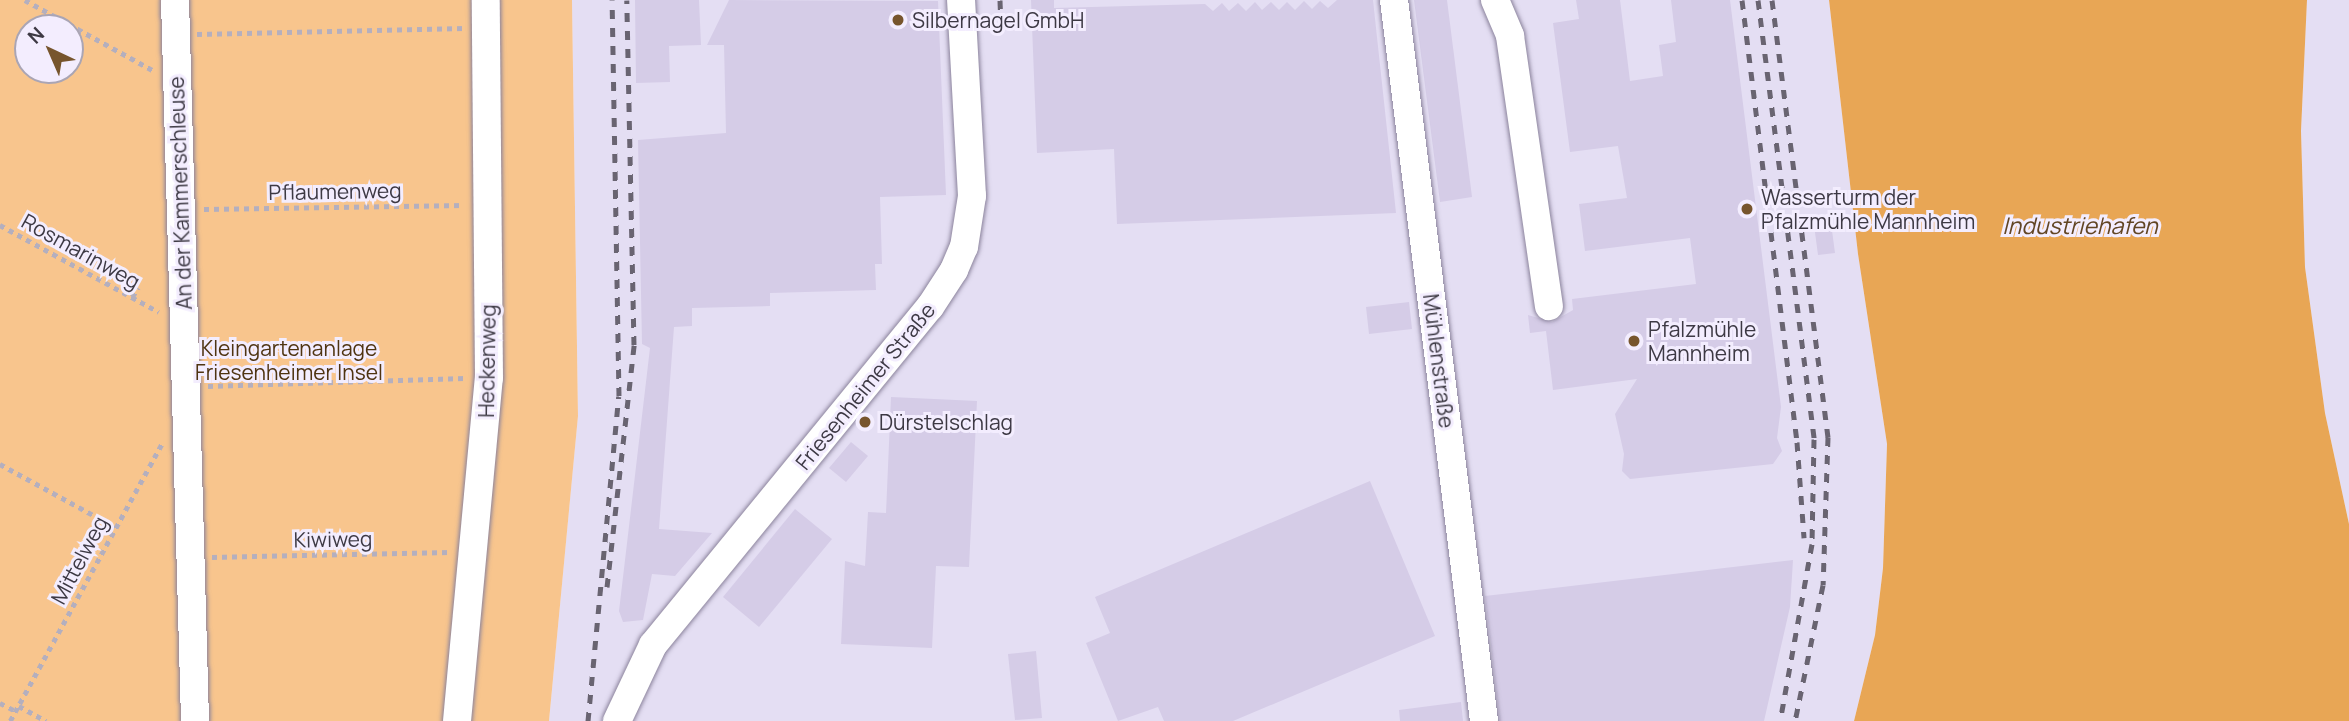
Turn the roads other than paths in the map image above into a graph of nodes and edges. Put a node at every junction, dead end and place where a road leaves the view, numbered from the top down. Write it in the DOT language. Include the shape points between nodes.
graph roads {
  1 [pos="175,0"];
  2 [pos="961,0"];
  3 [pos="1394,0"];
  4 [pos="1496,0"];
  5 [pos="486,14"];
  6 [pos="1549,306"];
  7 [pos="195,721"];
  8 [pos="457,721"];
  9 [pos="617,721"];
  10 [pos="1484,721"];
  1 -- 7 [label="street, An der Kammerschleuse"];
  2 -- 9 [label="street, Friesenheimer Straße" via="972,197 964,247 954,270 930,307 653,645"];
  3 -- 10 [label="street, Mühlenstraße"];
  4 -- 6 [label="street" via="1510,36"];
  5 -- 8 [label="street, Heckenweg" via="489,378 477,551"];
}
